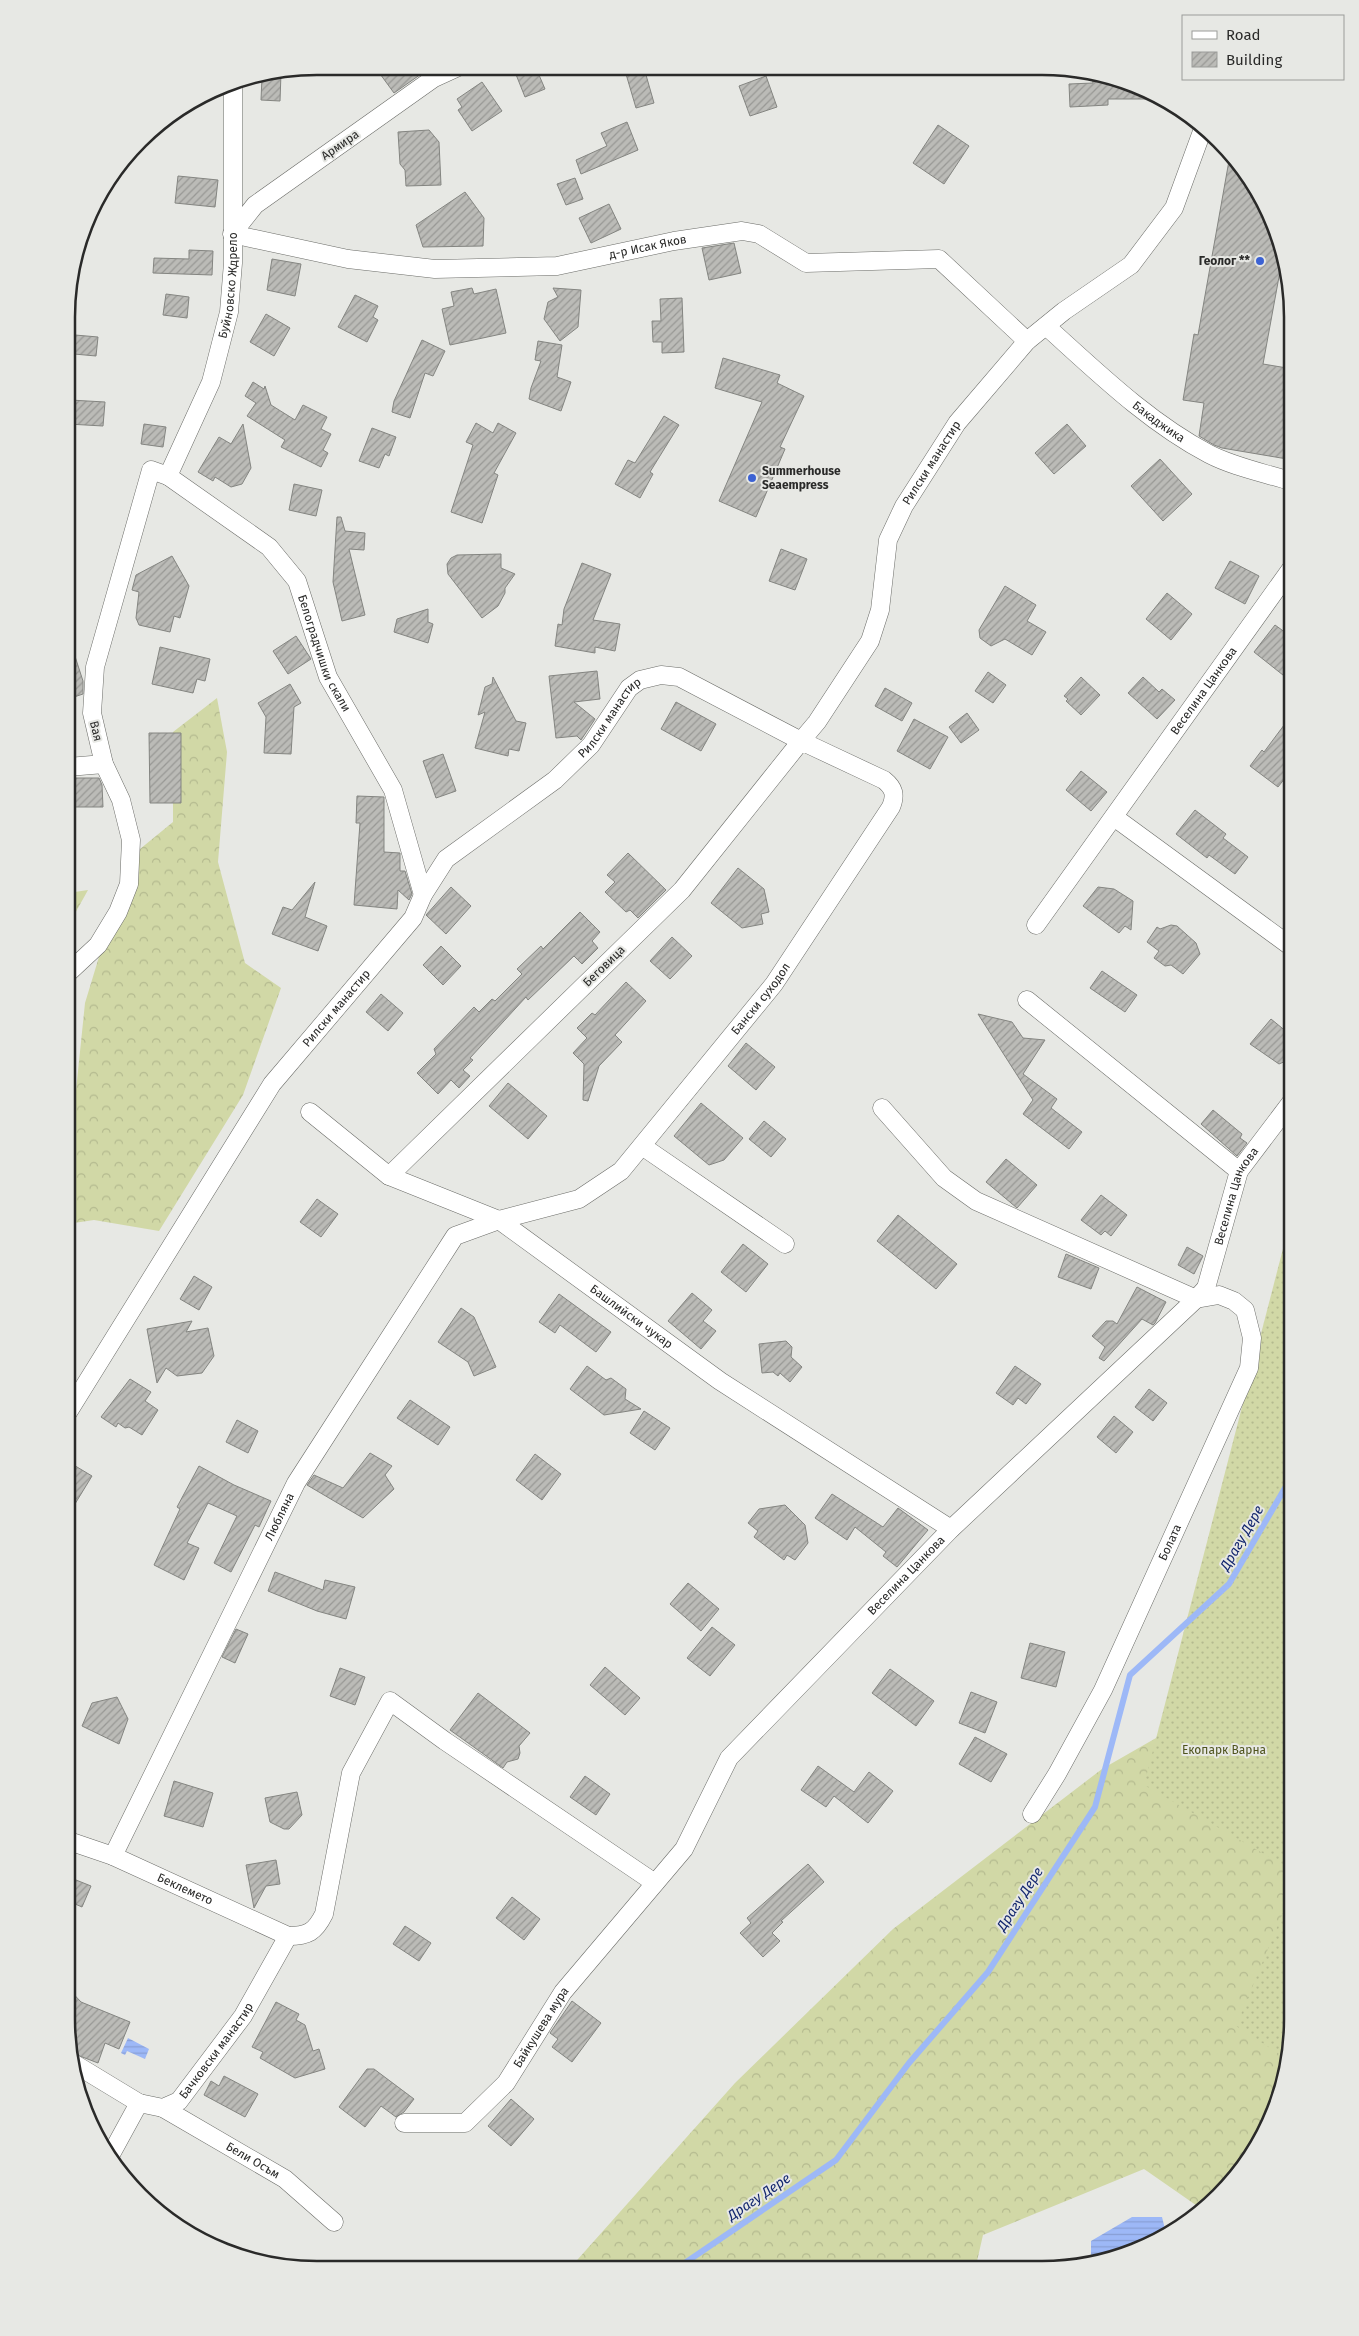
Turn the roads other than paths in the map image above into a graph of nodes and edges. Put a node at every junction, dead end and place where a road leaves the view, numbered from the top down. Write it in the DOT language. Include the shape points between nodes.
graph roads {
  1 [pos="441,75"];
  2 [pos="233,90"];
  3 [pos="1201,134"];
  4 [pos="232,234"];
  5 [pos="1046,326"];
  6 [pos="1027,342"];
  7 [pos="151,470"];
  8 [pos="168,476"];
  9 [pos="1284,479"];
  10 [pos="1284,579"];
  11 [pos="800,741"];
  12 [pos="104,764"];
  13 [pos="75,766"];
  14 [pos="1114,817"];
  15 [pos="423,895"];
  16 [pos="1036,925"];
  17 [pos="1284,942"];
  18 [pos="75,966"];
  19 [pos="1027,1000"];
  20 [pos="882,1108"];
  21 [pos="310,1112"];
  22 [pos="1284,1112"];
  23 [pos="642,1146"];
  24 [pos="1239,1171"];
  25 [pos="389,1176"];
  26 [pos="499,1220"];
  27 [pos="785,1244"];
  28 [pos="1196,1299"];
  29 [pos="75,1401"];
  30 [pos="951,1529"];
  31 [pos="1032,1814"];
  32 [pos="75,1843"];
  33 [pos="113,1856"];
  34 [pos="655,1883"];
  35 [pos="296,1936"];
  36 [pos="80,2067"];
  37 [pos="139,2103"];
  38 [pos="163,2108"];
  39 [pos="404,2123"];
  40 [pos="113,2150"];
  41 [pos="334,2222"];
  1 -- 4 [label="street, Армира" via="255,205"];
  2 -- 4 [label="street, Буйновско Ждрело"];
  3 -- 5 [label="street, Рилски манастир" via="1174,208 1131,264"];
  4 -- 6 [label="street, д-р Исак Яков" via="348,259 434,269 557,266 742,230 759,234 806,263 939,259"];
  4 -- 8 [label="street, Буйновско Ждрело" via="228,312 211,382"];
  5 -- 6 [label="street, Рилски манастир"];
  5 -- 9 [label="street, Бакаджика" via="1161,423 1210,454"];
  6 -- 11 [label="street, Рилски манастир" via="956,423 904,506 888,540 880,610 870,641 817,722"];
  7 -- 8 [label="street, Белоградчишки скали"];
  7 -- 12 [label="street, Вая" via="95,668 92,713"];
  8 -- 15 [label="street, Белоградчишки скали" via="270,547 297,581 328,677 393,790"];
  10 -- 14 [label="street, Веселина Цанкова"];
  11 -- 15 [label="street, Рилски манастир" via="679,678 661,675 640,680 629,688 590,745 561,774 446,859"];
  11 -- 23 [label="street, Бански суходол" via="884,780 891,786 895,797 774,984"];
  11 -- 25 [label="street, Беговица" via="682,890"];
  12 -- 13 [label="street"];
  12 -- 18 [label="street, Вая" via="122,800 131,840 128,884 118,912 98,945"];
  14 -- 16 [label="street, Веселина Цанкова"];
  14 -- 17 [label="street"];
  15 -- 29 [label="street, Рилски манастир" via="412,918 272,1084"];
  19 -- 24 [label="street"];
  20 -- 28 [label="street" via="944,1178 976,1201"];
  21 -- 25 [label="street, Башлийски чукар"];
  22 -- 24 [label="street, Веселина Цанкова"];
  23 -- 26 [label="street, Бански суходол" via="621,1171 579,1199"];
  23 -- 27 [label="street"];
  24 -- 28 [label="street, Веселина Цанкова" via="1206,1288"];
  25 -- 26 [label="street, Башлийски чукар"];
  26 -- 30 [label="street, Башлийски чукар" via="720,1381"];
  26 -- 33 [label="street, Любляна" via="455,1236 296,1483"];
  28 -- 30 [label="street, Веселина Цанкова"];
  28 -- 31 [label="street, Болата" via="1220,1295 1245,1310 1252,1338 1249,1368 1103,1690"];
  30 -- 34 [label="street, Веселина Цанкова" via="729,1758 684,1849"];
  32 -- 33 [label="street, Беклемето"];
  33 -- 35 [label="street, Беклемето"];
  34 -- 35 [label="street, Бачковски манастир" via="390,1701 351,1773 324,1914 318,1926"];
  34 -- 39 [label="street, Байкушева мура" via="563,1992 506,2083 465,2123"];
  35 -- 38 [label="street, Бачковски манастир" via="243,2016 179,2101"];
  36 -- 37 [label="street"];
  37 -- 38 [label="street"];
  37 -- 40 [label="street"];
  38 -- 41 [label="street, Бели Осъм" via="285,2179"];
}
